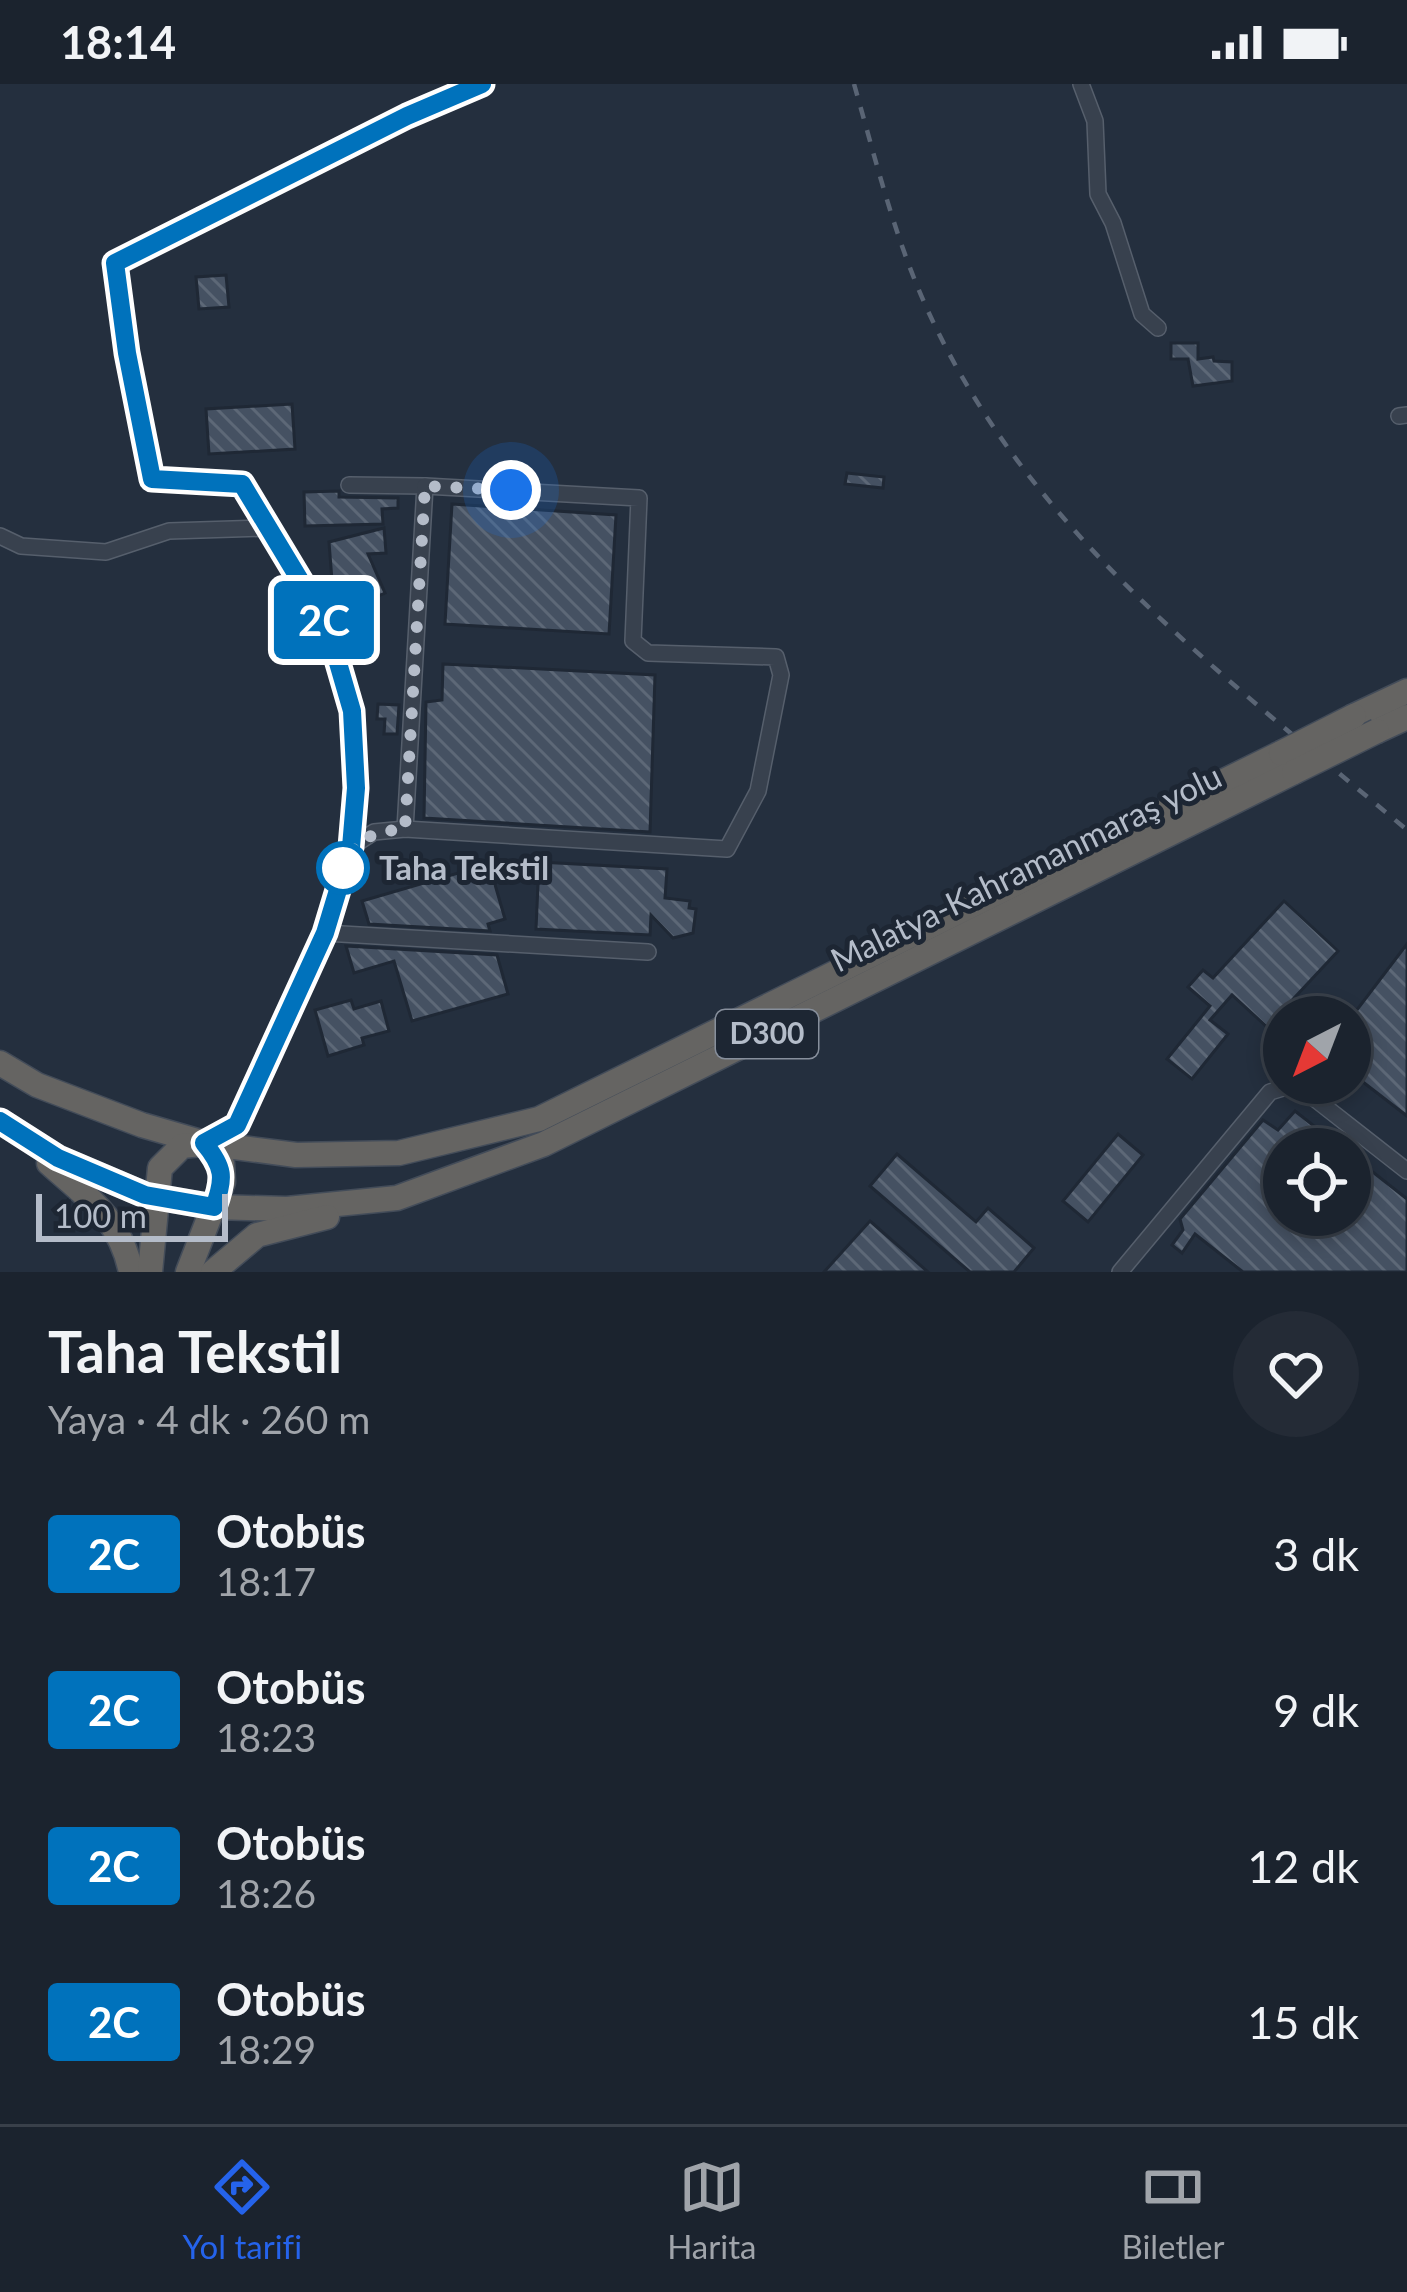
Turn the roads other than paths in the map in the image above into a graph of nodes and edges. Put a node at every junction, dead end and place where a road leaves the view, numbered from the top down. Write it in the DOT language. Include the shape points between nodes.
graph roads {
  1 [pos="482,84"];
  2 [pos="1081,84"];
  3 [pos="1158,328"];
  4 [pos="349,485"];
  5 [pos="425,486"];
  6 [pos="268,528"];
  7 [pos="0,536"];
  8 [pos="1407,691"];
  9 [pos="1407,717"];
  10 [pos="1287,762"];
  11 [pos="405,829"];
  12 [pos="351,847"];
  13 [pos="325,933"];
  14 [pos="648,952"];
  15 [pos="0,1063"];
  16 [pos="1,1121"];
  17 [pos="204,1143"];
  18 [pos="1407,1171"];
  19 [pos="158,1197"];
  20 [pos="397,1198"];
  21 [pos="214,1207"];
  22 [pos="1125,1266"];
  23 [pos="131,1272"];
  24 [pos="150,1272"];
  25 [pos="188,1272"];
  26 [pos="213,1272"];
  27 [pos="1145,1272"];
  1 -- 6 [label="street" via="115,263 152,479 242,484"];
  2 -- 3 [label="street" via="1095,121 1098,194 1142,314"];
  4 -- 5 [label="street"];
  5 -- 11 [label="street"];
  5 -- 11 [label="street" via="639,498 633,641 648,652 776,657 781,675 758,790 728,849"];
  6 -- 7 [label="street" via="170,531 106,553 21,546"];
  6 -- 12 [label="street" via="327,625 352,711"];
  8 -- 10 [label="highway, D300, bridge"];
  9 -- 10 [label="highway, Malatya-Kahramanmaraş yolu / D300, bridge"];
  10 -- 17 [label="highway, D300" via="539,1119 399,1154 296,1155"];
  10 -- 20 [label="highway, Malatya-Kahramanmaraş yolu / D300" via="544,1144"];
  11 -- 12 [label="street" via="374,832"];
  12 -- 13 [label="street"];
  13 -- 14 [label="street"];
  13 -- 17 [label="street" via="237,1125"];
  15 -- 17 [label="highway, D300"];
  16 -- 19 [label="highway, Malatya-Kahramanmaraş yolu / D300" via="58,1158"];
  16 -- 23 [label="highway" via="100,1208 125,1243"];
  17 -- 19 [label="highway" via="182,1146 160,1168"];
  17 -- 21 [label="highway" via="221,1163"];
  18 -- 22 [label="street" via="1296,1084 1270,1092"];
  19 -- 21 [label="highway, Malatya-Kahramanmaraş yolu / D300"];
  19 -- 24 [label="highway"];
  20 -- 21 [label="highway, Malatya-Kahramanmaraş yolu / D300"];
  20 -- 26 [label="highway" via="257,1235"];
  21 -- 25 [label="highway"];
  22 -- 27 [label="street"];
}
